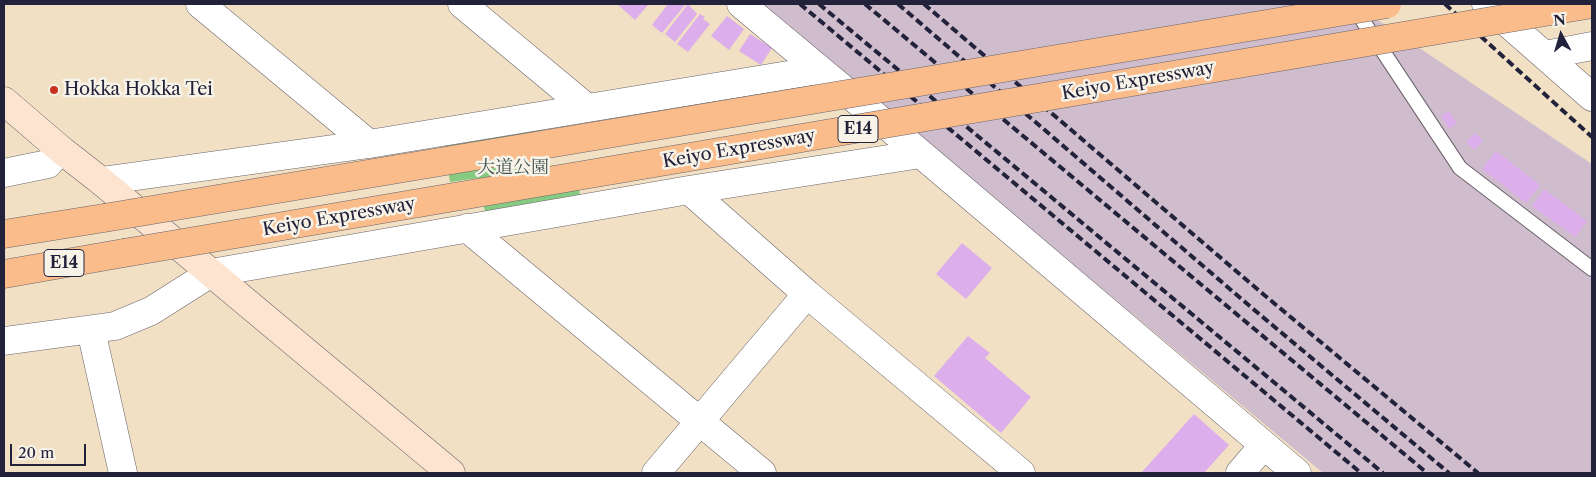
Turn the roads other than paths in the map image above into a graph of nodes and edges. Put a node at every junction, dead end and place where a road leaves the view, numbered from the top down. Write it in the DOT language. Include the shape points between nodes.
graph roads {
  1 [pos="200,4"];
  2 [pos="462,4"];
  3 [pos="741,4"];
  4 [pos="1351,4"];
  5 [pos="1387,4"];
  6 [pos="1486,4"];
  7 [pos="1592,4"];
  8 [pos="1592,46"];
  9 [pos="1545,55"];
  10 [pos="819,70"];
  11 [pos="1592,97"];
  12 [pos="4,101"];
  13 [pos="587,108"];
  14 [pos="369,144"];
  15 [pos="60,150"];
  16 [pos="921,154"];
  17 [pos="4,173"];
  18 [pos="102,181"];
  19 [pos="689,190"];
  20 [pos="467,228"];
  21 [pos="4,234"];
  22 [pos="1592,269"];
  23 [pos="211,273"];
  24 [pos="4,274"];
  25 [pos="807,294"];
  26 [pos="91,330"];
  27 [pos="4,341"];
  28 [pos="700,421"];
  29 [pos="1263,446"];
  30 [pos="123,473"];
  31 [pos="452,473"];
  32 [pos="656,473"];
  33 [pos="762,473"];
  34 [pos="1021,473"];
  35 [pos="1240,473"];
  36 [pos="1297,473"];
  1 -- 14 [label="street"];
  2 -- 13 [label="street"];
  3 -- 10 [label="street"];
  4 -- 22 [label="lane" via="1460,168"];
  5 -- 21 [label="highway, Keiyo Expressway / E14, bridge"];
  6 -- 9 [label="street"];
  7 -- 24 [label="highway, Keiyo Expressway / E14, bridge"];
  8 -- 9 [label="street"];
  9 -- 11 [label="street"];
  10 -- 13 [label="street"];
  10 -- 16 [label="street"];
  12 -- 15 [label="street"];
  13 -- 14 [label="street"];
  14 -- 18 [label="street"];
  15 -- 17 [label="street" via="48,164"];
  15 -- 18 [label="street"];
  16 -- 19 [label="street"];
  16 -- 29 [label="street"];
  18 -- 23 [label="street"];
  19 -- 20 [label="street"];
  19 -- 25 [label="street"];
  20 -- 23 [label="street"];
  20 -- 28 [label="street"];
  23 -- 26 [label="street" via="151,311 114,326"];
  23 -- 31 [label="street"];
  25 -- 28 [label="street"];
  25 -- 34 [label="street"];
  26 -- 27 [label="street"];
  26 -- 30 [label="street"];
  28 -- 32 [label="street"];
  28 -- 33 [label="street"];
  29 -- 35 [label="street"];
  29 -- 36 [label="street"];
}
